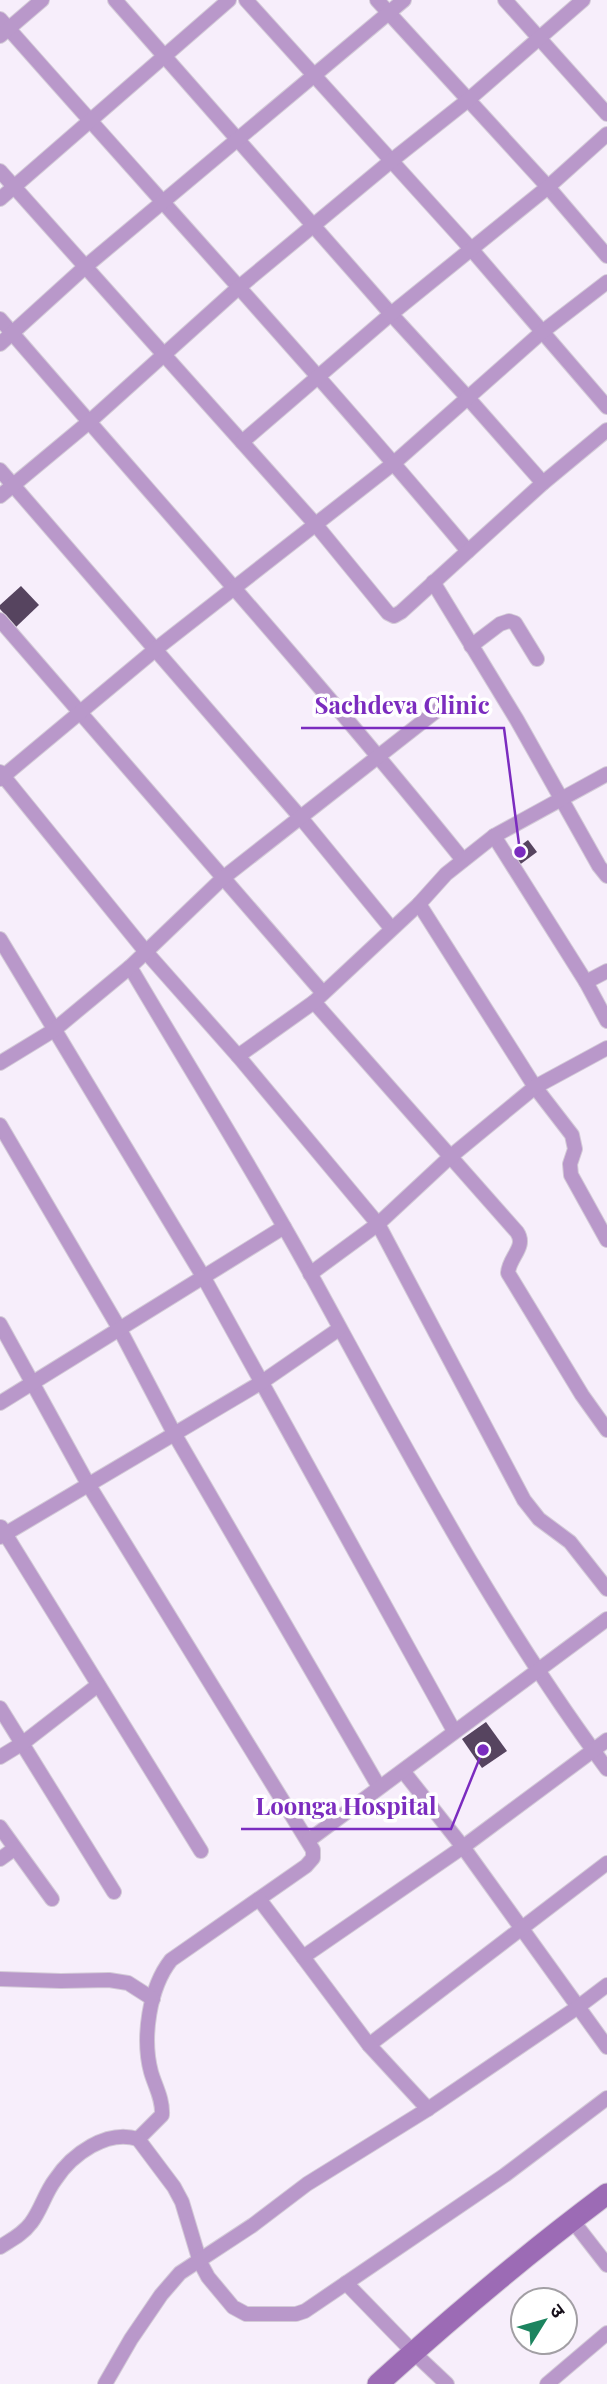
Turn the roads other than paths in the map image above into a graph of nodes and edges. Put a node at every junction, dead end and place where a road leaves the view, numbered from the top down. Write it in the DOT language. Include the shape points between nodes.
graph roads {
  1 [pos="42,0"];
  2 [pos="115,0"];
  3 [pos="229,0"];
  4 [pos="246,0"];
  5 [pos="377,0"];
  6 [pos="404,0"];
  7 [pos="505,0"];
  8 [pos="583,0"];
  9 [pos="389,13"];
  10 [pos="3,28"];
  11 [pos="540,39"];
  12 [pos="165,55"];
  13 [pos="313,74"];
  14 [pos="468,100"];
  15 [pos="607,114"];
  16 [pos="91,119"];
  17 [pos="607,134"];
  18 [pos="237,140"];
  19 [pos="390,161"];
  20 [pos="0,171"];
  21 [pos="14,187"];
  22 [pos="548,187"];
  23 [pos="0,199"];
  24 [pos="163,203"];
  25 [pos="313,225"];
  26 [pos="472,250"];
  27 [pos="607,256"];
  28 [pos="85,267"];
  29 [pos="607,282"];
  30 [pos="238,288"];
  31 [pos="391,314"];
  32 [pos="0,319"];
  33 [pos="542,332"];
  34 [pos="12,333"];
  35 [pos="0,344"];
  36 [pos="163,354"];
  37 [pos="317,378"];
  38 [pos="468,398"];
  39 [pos="607,407"];
  40 [pos="89,422"];
  41 [pos="607,430"];
  42 [pos="242,442"];
  43 [pos="394,463"];
  44 [pos="0,470"];
  45 [pos="544,483"];
  46 [pos="13,485"];
  47 [pos="0,496"];
  48 [pos="316,525"];
  49 [pos="468,551"];
  50 [pos="433,582"];
  51 [pos="236,588"];
  52 [pos="0,621"];
  53 [pos="471,646"];
  54 [pos="156,649"];
  55 [pos="537,659"];
  56 [pos="449,701"];
  57 [pos="80,710"];
  58 [pos="379,756"];
  59 [pos="607,774"];
  60 [pos="1,776"];
  61 [pos="563,799"];
  62 [pos="301,818"];
  63 [pos="494,836"];
  64 [pos="463,860"];
  65 [pos="607,876"];
  66 [pos="223,878"];
  67 [pos="419,904"];
  68 [pos="391,928"];
  69 [pos="0,939"];
  70 [pos="146,952"];
  71 [pos="130,967"];
  72 [pos="607,971"];
  73 [pos="586,982"];
  74 [pos="318,997"];
  75 [pos="607,1021"];
  76 [pos="54,1030"];
  77 [pos="607,1048"];
  78 [pos="238,1056"];
  79 [pos="0,1063"];
  80 [pos="535,1087"];
  81 [pos="0,1125"];
  82 [pos="450,1157"];
  83 [pos="378,1224"];
  84 [pos="284,1227"];
  85 [pos="607,1240"];
  86 [pos="310,1274"];
  87 [pos="204,1278"];
  88 [pos="0,1324"];
  89 [pos="119,1328"];
  90 [pos="339,1329"];
  91 [pos="33,1382"];
  92 [pos="262,1382"];
  93 [pos="0,1403"];
  94 [pos="607,1430"];
  95 [pos="175,1435"];
  96 [pos="88,1484"];
  97 [pos="2,1532"];
  98 [pos="607,1589"];
  99 [pos="607,1619"];
  100 [pos="537,1669"];
  101 [pos="98,1685"];
  102 [pos="0,1708"];
  103 [pos="454,1731"];
  104 [pos="607,1740"];
  105 [pos="23,1743"];
  106 [pos="593,1750"];
  107 [pos="0,1757"];
  108 [pos="607,1769"];
  109 [pos="403,1771"];
  110 [pos="379,1787"];
  111 [pos="0,1827"];
  112 [pos="309,1840"];
  113 [pos="463,1847"];
  114 [pos="14,1849"];
  115 [pos="201,1851"];
  116 [pos="0,1859"];
  117 [pos="607,1863"];
  118 [pos="114,1892"];
  119 [pos="52,1899"];
  120 [pos="259,1899"];
  121 [pos="521,1929"];
  122 [pos="303,1957"];
  123 [pos="0,1979"];
  124 [pos="607,1985"];
  125 [pos="153,1999"];
  126 [pos="578,2007"];
  127 [pos="369,2045"];
  128 [pos="607,2047"];
  129 [pos="607,2098"];
  130 [pos="428,2109"];
  131 [pos="138,2139"];
  132 [pos="607,2194"];
  133 [pos="572,2220"];
  134 [pos="0,2247"];
  135 [pos="200,2262"];
  136 [pos="607,2265"];
  137 [pos="346,2283"];
  138 [pos="607,2333"];
  139 [pos="413,2352"];
  140 [pos="105,2384"];
  141 [pos="378,2384"];
  142 [pos="447,2384"];
  143 [pos="547,2384"];
  1 -- 10 [label="street"];
  2 -- 12 [label="street"];
  3 -- 12 [label="street"];
  4 -- 13 [label="street"];
  5 -- 9 [label="street"];
  6 -- 9 [label="street"];
  7 -- 11 [label="street"];
  8 -- 11 [label="street"];
  9 -- 13 [label="street"];
  9 -- 14 [label="street"];
  10 -- 16 [label="street"];
  11 -- 14 [label="street"];
  11 -- 15 [label="street"];
  12 -- 16 [label="street"];
  12 -- 18 [label="street"];
  13 -- 18 [label="street"];
  13 -- 19 [label="street"];
  14 -- 19 [label="street"];
  14 -- 22 [label="street"];
  16 -- 21 [label="street"];
  16 -- 24 [label="street"];
  17 -- 22 [label="street"];
  18 -- 24 [label="street"];
  18 -- 25 [label="street"];
  19 -- 25 [label="street"];
  19 -- 26 [label="street"];
  20 -- 21 [label="street"];
  21 -- 23 [label="street"];
  21 -- 28 [label="street"];
  22 -- 26 [label="street"];
  22 -- 27 [label="street"];
  24 -- 28 [label="street"];
  24 -- 30 [label="street"];
  25 -- 30 [label="street"];
  25 -- 31 [label="street"];
  26 -- 31 [label="street"];
  26 -- 33 [label="street"];
  28 -- 34 [label="street"];
  28 -- 36 [label="street"];
  29 -- 33 [label="street"];
  30 -- 36 [label="street"];
  30 -- 37 [label="street"];
  31 -- 37 [label="street"];
  31 -- 38 [label="street"];
  32 -- 34 [label="street"];
  33 -- 38 [label="street"];
  33 -- 39 [label="street"];
  34 -- 35 [label="street"];
  34 -- 40 [label="street"];
  36 -- 40 [label="street"];
  36 -- 42 [label="street"];
  37 -- 42 [label="street"];
  37 -- 43 [label="street"];
  38 -- 43 [label="street"];
  38 -- 45 [label="street"];
  40 -- 46 [label="street"];
  40 -- 51 [label="street"];
  41 -- 45 [label="street"];
  42 -- 48 [label="street"];
  43 -- 48 [label="street"];
  43 -- 49 [label="street"];
  44 -- 46 [label="street"];
  45 -- 49 [label="street"];
  46 -- 47 [label="street"];
  46 -- 54 [label="street"];
  48 -- 50 [label="street" via="394,616"];
  48 -- 51 [label="street"];
  49 -- 50 [label="street"];
  50 -- 53 [label="street"];
  51 -- 54 [label="street"];
  51 -- 58 [label="street"];
  52 -- 57 [label="street"];
  53 -- 55 [label="street" via="509,621"];
  53 -- 61 [label="street"];
  54 -- 57 [label="street"];
  54 -- 62 [label="street"];
  56 -- 58 [label="street"];
  57 -- 60 [label="street"];
  57 -- 66 [label="street"];
  58 -- 62 [label="street"];
  58 -- 64 [label="street"];
  59 -- 61 [label="street"];
  60 -- 70 [label="street"];
  61 -- 63 [label="street"];
  61 -- 65 [label="street"];
  62 -- 66 [label="street"];
  62 -- 68 [label="street"];
  63 -- 64 [label="street"];
  63 -- 73 [label="street"];
  64 -- 67 [label="street"];
  66 -- 70 [label="street"];
  66 -- 74 [label="street"];
  67 -- 68 [label="street"];
  67 -- 80 [label="street"];
  68 -- 74 [label="street"];
  69 -- 76 [label="street"];
  70 -- 71 [label="street"];
  70 -- 78 [label="street"];
  71 -- 76 [label="street"];
  71 -- 84 [label="street"];
  72 -- 73 [label="street"];
  73 -- 75 [label="street"];
  74 -- 78 [label="street"];
  74 -- 82 [label="street"];
  76 -- 79 [label="street"];
  76 -- 87 [label="street"];
  77 -- 80 [label="street"];
  78 -- 83 [label="street"];
  80 -- 82 [label="street"];
  80 -- 85 [label="street" via="572,1135 571,1175"];
  81 -- 89 [label="street"];
  82 -- 83 [label="street"];
  82 -- 94 [label="street" via="521,1238 508,1273"];
  83 -- 86 [label="street"];
  83 -- 98 [label="street" via="524,1500 539,1519 570,1542"];
  84 -- 86 [label="street"];
  84 -- 87 [label="street"];
  86 -- 90 [label="street"];
  87 -- 89 [label="street"];
  87 -- 92 [label="street"];
  88 -- 91 [label="street"];
  89 -- 91 [label="street"];
  89 -- 95 [label="street"];
  90 -- 92 [label="street"];
  90 -- 100 [label="street"];
  91 -- 93 [label="street"];
  91 -- 96 [label="street"];
  92 -- 95 [label="street"];
  92 -- 103 [label="street"];
  95 -- 96 [label="street"];
  95 -- 110 [label="street"];
  96 -- 97 [label="street"];
  96 -- 112 [label="street"];
  97 -- 101 [label="street"];
  99 -- 100 [label="street"];
  100 -- 103 [label="street"];
  100 -- 106 [label="street"];
  101 -- 105 [label="street"];
  101 -- 115 [label="street"];
  102 -- 105 [label="street"];
  103 -- 109 [label="street"];
  104 -- 106 [label="street"];
  105 -- 107 [label="street"];
  105 -- 118 [label="street"];
  106 -- 108 [label="street"];
  106 -- 113 [label="street"];
  109 -- 110 [label="street"];
  109 -- 113 [label="street"];
  110 -- 112 [label="street"];
  111 -- 114 [label="street"];
  112 -- 120 [label="street" via="313,1858"];
  113 -- 121 [label="street"];
  113 -- 122 [label="street"];
  114 -- 116 [label="street"];
  114 -- 119 [label="street"];
  117 -- 121 [label="street"];
  120 -- 122 [label="street"];
  120 -- 125 [label="street" via="171,1960"];
  121 -- 126 [label="street"];
  121 -- 127 [label="street"];
  122 -- 127 [label="street"];
  123 -- 125 [label="street" via="109,1980 128,1983"];
  124 -- 126 [label="street"];
  125 -- 131 [label="street" via="148,2058 163,2106 162,2115"];
  126 -- 128 [label="street"];
  126 -- 130 [label="street"];
  127 -- 130 [label="street"];
  129 -- 137 [label="street" via="505,2175"];
  130 -- 135 [label="street" via="307,2184"];
  131 -- 134 [label="street" via="126,2135 104,2139 71,2162 55,2179 32,2222"];
  131 -- 135 [label="street" via="182,2202"];
  132 -- 133 [label="main road"];
  133 -- 136 [label="street"];
  133 -- 139 [label="main road"];
  135 -- 137 [label="street" via="221,2294 246,2314 296,2314"];
  135 -- 140 [label="street" via="180,2273 161,2295"];
  137 -- 139 [label="street"];
  138 -- 143 [label="street"];
  139 -- 141 [label="main road"];
  139 -- 142 [label="street"];
}
